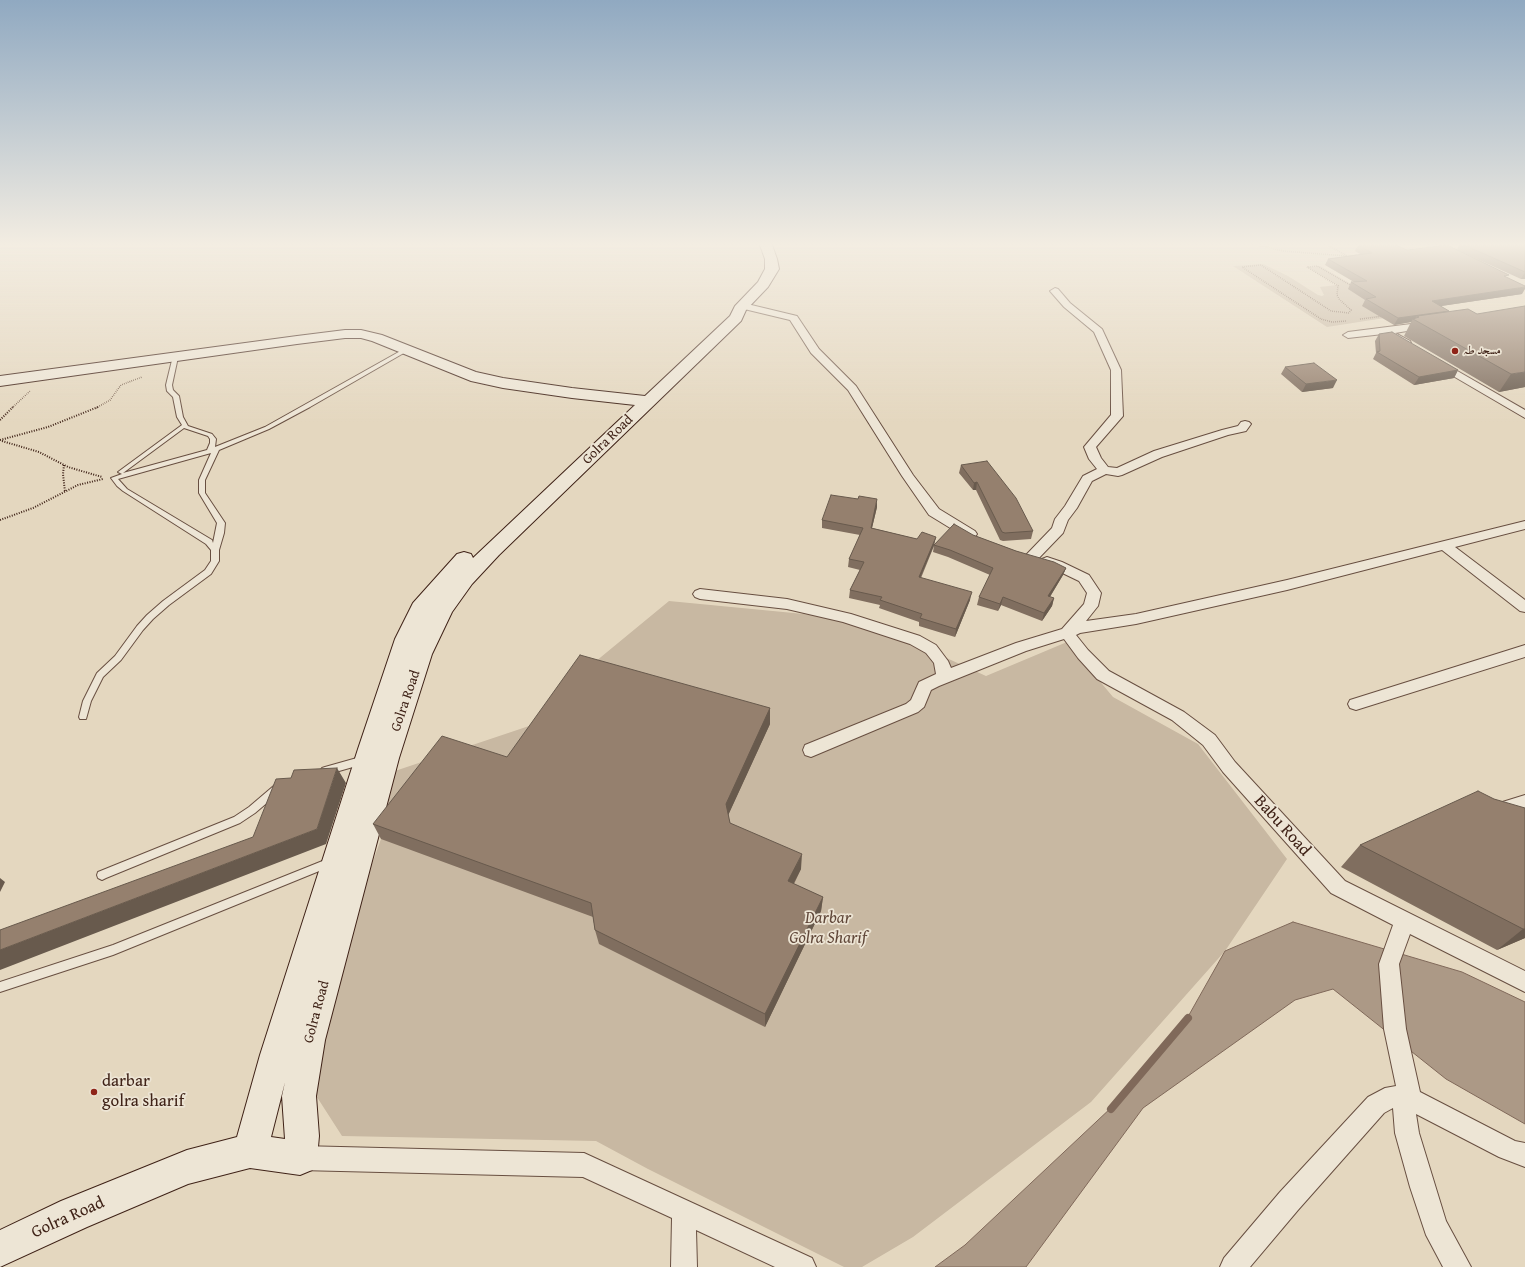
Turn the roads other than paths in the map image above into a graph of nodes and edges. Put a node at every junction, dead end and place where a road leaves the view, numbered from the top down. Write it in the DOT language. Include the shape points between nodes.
graph roads {
  1 [pos="745,304"];
  2 [pos="1066,304"];
  3 [pos="742,307"];
  4 [pos="1436,324"];
  5 [pos="1385,331"];
  6 [pos="1348,335"];
  7 [pos="1413,347"];
  8 [pos="406,350"];
  9 [pos="1433,360"];
  10 [pos="173,363"];
  11 [pos="0,381"];
  12 [pos="643,400"];
  13 [pos="1522,411"];
  14 [pos="1245,424"];
  15 [pos="185,426"];
  16 [pos="213,450"];
  17 [pos="1104,470"];
  18 [pos="114,478"];
  19 [pos="1525,525"];
  20 [pos="984,541"];
  21 [pos="1445,546"];
  22 [pos="215,550"];
  23 [pos="700,594"];
  24 [pos="1525,607"];
  25 [pos="1067,633"];
  26 [pos="1525,651"];
  27 [pos="942,678"];
  28 [pos="1356,704"];
  29 [pos="83,717"];
  30 [pos="811,750"];
  31 [pos="367,759"];
  32 [pos="319,773"];
  33 [pos="287,783"];
  34 [pos="1525,802"];
  35 [pos="1502,809"];
  36 [pos="336,860"];
  37 [pos="102,875"];
  38 [pos="1404,922"];
  39 [pos="1525,982"];
  40 [pos="0,987"];
  41 [pos="1406,1098"];
  42 [pos="250,1151"];
  43 [pos="1525,1155"];
  44 [pos="300,1158"];
  45 [pos="684,1211"];
  46 [pos="0,1249"];
  47 [pos="684,1267"];
  48 [pos="803,1267"];
  49 [pos="1233,1267"];
  50 [pos="1458,1267"];
  1 -- 3 [label="street, Golra Road"];
  2 -- 17 [label="street" via="1098,331 1116,370 1117,416 1090,447"];
  3 -- 12 [label="street, Golra Road" via="736,318"];
  3 -- 20 [label="street" via="794,318 815,351 852,388 934,512"];
  4 -- 5 [label="street"];
  5 -- 6 [label="street"];
  5 -- 7 [label="street"];
  8 -- 10 [label="street" via="378,338 345,334"];
  8 -- 12 [label="street" via="471,376 503,383"];
  8 -- 16 [label="lane" via="288,417"];
  9 -- 13 [label="street"];
  10 -- 11 [label="street"];
  10 -- 15 [label="lane" via="170,391 176,396 180,418"];
  12 -- 31 [label="street, Golra Road" via="465,558 424,603 406,639"];
  12 -- 44 [label="street, Golra Road" via="465,579 442,609 421,654 386,758 309,1040 299,1096 302,1136"];
  14 -- 17 [label="street" via="1242,428 1158,454 1118,472"];
  15 -- 16 [label="lane" via="210,435 213,438"];
  15 -- 18 [label="lane"];
  16 -- 18 [label="lane"];
  16 -- 22 [label="lane" via="202,480 202,493 220,523"];
  17 -- 25 [label="street" via="1087,479 1058,530 1025,556 1057,565 1084,578 1094,593 1091,606"];
  18 -- 22 [label="lane" via="119,485 210,542"];
  19 -- 21 [label="street"];
  21 -- 24 [label="street"];
  21 -- 25 [label="street" via="1136,619 1077,628"];
  22 -- 29 [label="lane" via="215,561 208,572 150,617 118,658 100,675 87,701"];
  23 -- 27 [label="street" via="811,609 915,640 931,649 944,666"];
  25 -- 27 [label="street" via="1021,647"];
  25 -- 38 [label="street, Babu Road" via="1103,675 1178,716 1209,740 1228,767 1338,887"];
  26 -- 28 [label="street"];
  27 -- 30 [label="street" via="925,686 918,703 912,708"];
  31 -- 32 [label="lane"];
  31 -- 36 [label="street, Golra Road"];
  33 -- 37 [label="lane" via="237,820"];
  34 -- 35 [label="street"];
  36 -- 40 [label="lane" via="113,950"];
  36 -- 42 [label="street, Golra Road" via="276,1055"];
  38 -- 39 [label="street, Babu Road"];
  38 -- 41 [label="street" via="1389,964 1395,1029"];
  41 -- 43 [label="street" via="1507,1149"];
  41 -- 49 [label="street" via="1393,1097 1376,1105"];
  41 -- 50 [label="street" via="1407,1133 1422,1187 1435,1226"];
  42 -- 44 [label="street, Golra Road"];
  42 -- 46 [label="street, Golra Road" via="179,1170 74,1214"];
  44 -- 45 [label="street" via="584,1165"];
  45 -- 47 [label="street"];
  45 -- 48 [label="street"];
}
